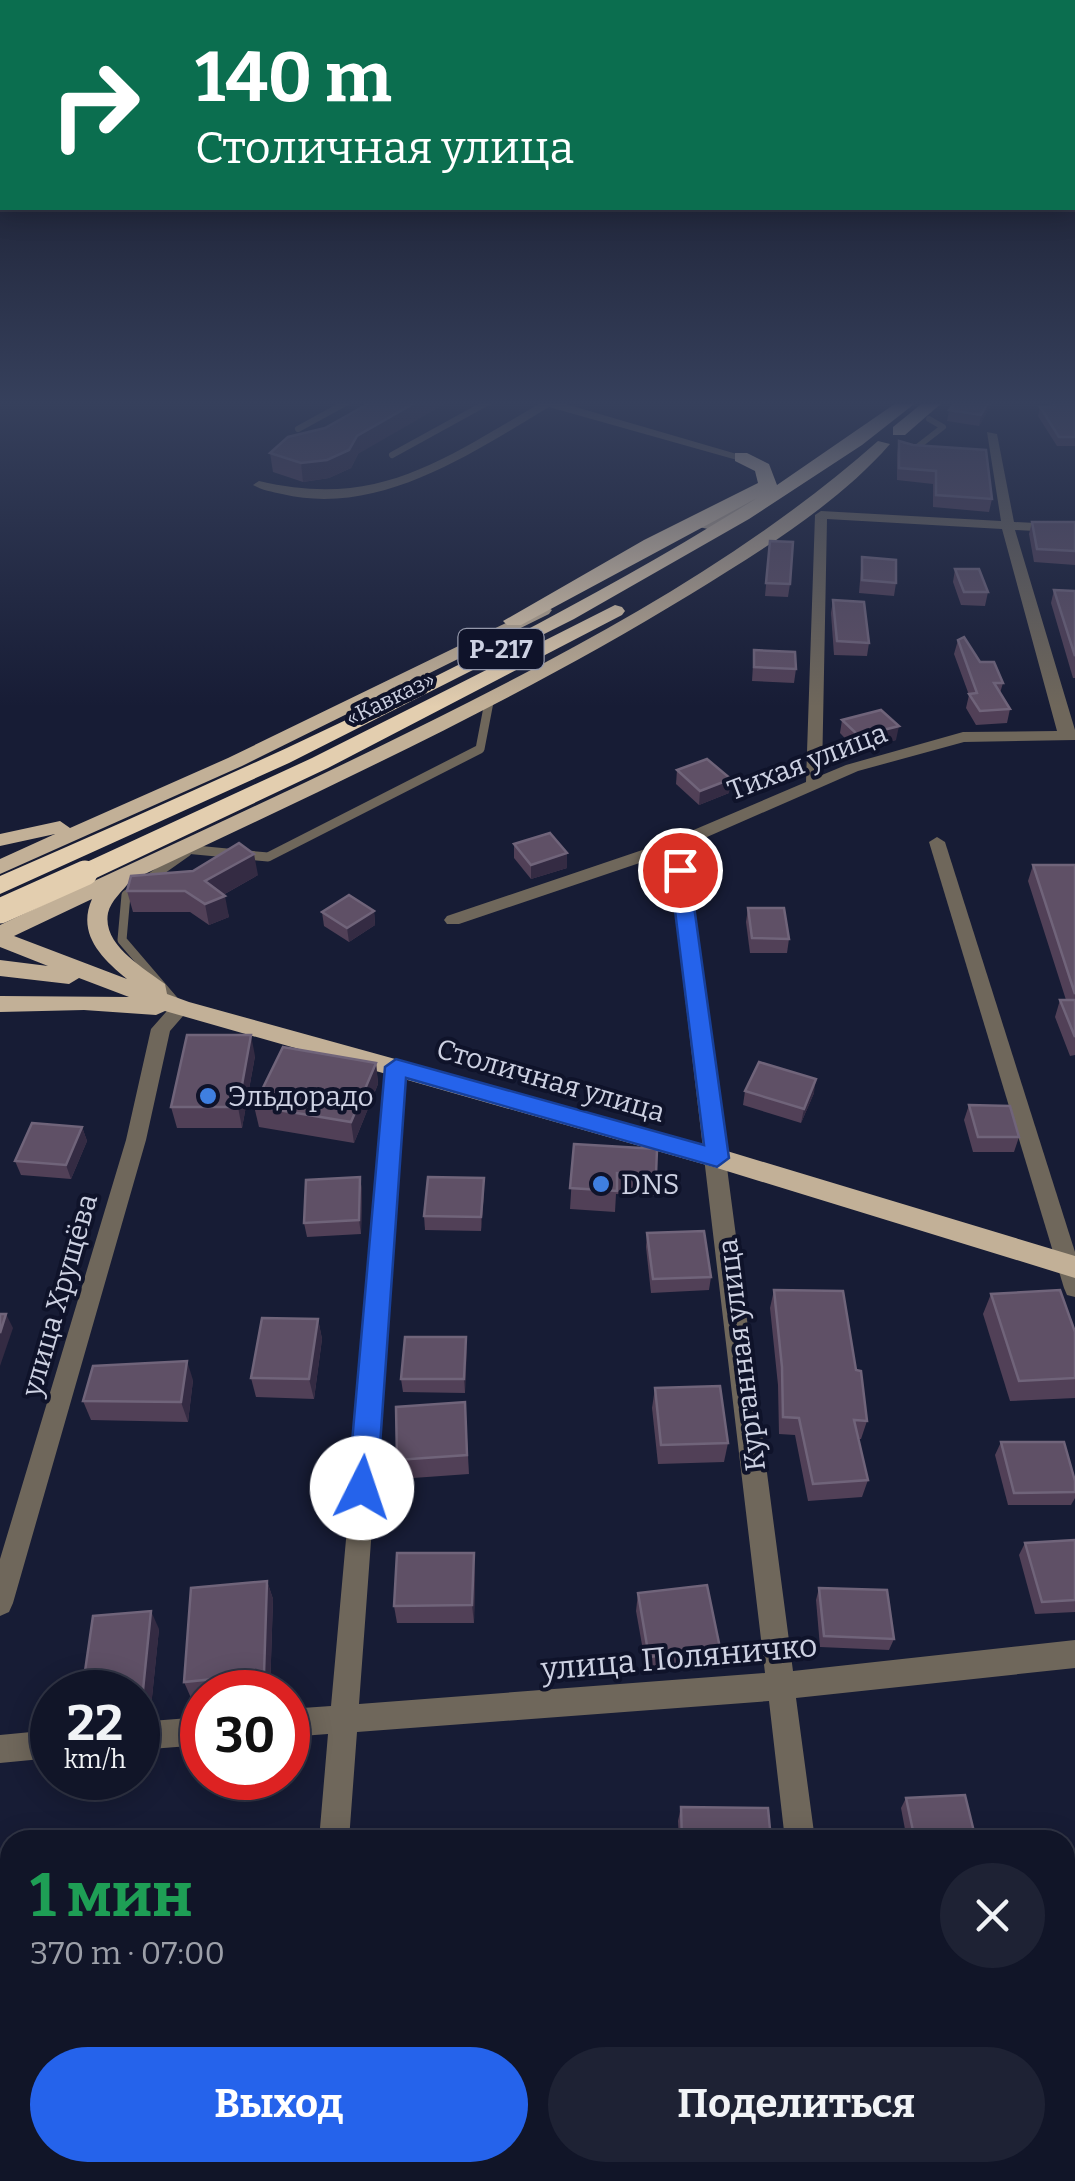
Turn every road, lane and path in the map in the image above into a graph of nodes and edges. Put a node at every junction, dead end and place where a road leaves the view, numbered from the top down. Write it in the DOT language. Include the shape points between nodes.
graph roads {
  1 [pos="729,503"];
  2 [pos="733,503"];
  3 [pos="744,503"];
  4 [pos="796,503"];
  5 [pos="813,503"];
  6 [pos="1004,503"];
  7 [pos="1008,526"];
  8 [pos="1075,529"];
  9 [pos="435,666"];
  10 [pos="489,702"];
  11 [pos="1070,735"];
  12 [pos="814,782"];
  13 [pos="128,810"];
  14 [pos="0,840"];
  15 [pos="937,842"];
  16 [pos="184,850"];
  17 [pos="76,865"];
  18 [pos="0,867"];
  19 [pos="680,870"];
  20 [pos="128,873"];
  21 [pos="0,886"];
  22 [pos="0,904"];
  23 [pos="0,911"];
  24 [pos="453,920"];
  25 [pos="0,934"];
  26 [pos="0,968"];
  27 [pos="146,996"];
  28 [pos="0,1004"];
  29 [pos="180,1008"];
  30 [pos="396,1067"];
  31 [pos="717,1158"];
  32 [pos="1072,1273"];
  33 [pos="0,1603"];
  34 [pos="1075,1654"];
  35 [pos="780,1686"];
  36 [pos="344,1718"];
  37 [pos="310,1721"];
  38 [pos="30,1746"];
  39 [pos="0,1749"];
  40 [pos="335,1830"];
  41 [pos="799,1830"];
  1 -- 9 [label="main road, Р-217"];
  2 -- 9 [label="highway"];
  3 -- 17 [label="highway, «Кавказ» / Р-217" via="648,573"];
  4 -- 17 [label="highway, «Кавказ» / Р-217" via="576,635 320,763"];
  5 -- 10 [label="main road, Р-217" via="680,596"];
  6 -- 7 [label="street"];
  7 -- 8 [label="street"];
  7 -- 11 [label="street"];
  7 -- 12 [label="street" via="820,515"];
  9 -- 13 [label="main road, Р-217"];
  10 -- 16 [label="main road, Р-217"];
  10 -- 16 [label="lane" via="480,749 268,857"];
  11 -- 12 [label="street, Тихая улица" via="963,737"];
  12 -- 24 [label="street, Тихая улица" via="669,846"];
  13 -- 14 [label="main road, Р-217"];
  13 -- 18 [label="main road, Р-217"];
  15 -- 32 [label="street"];
  16 -- 20 [label="main road, Р-217"];
  16 -- 29 [label="lane" via="126,895 120,926 122,940"];
  17 -- 21 [label="highway, «Кавказ» / Р-217"];
  17 -- 23 [label="highway, «Кавказ» / Р-217, bridge"];
  19 -- 31 [label="street, Курганная улица"];
  20 -- 25 [label="main road, Р-217"];
  20 -- 29 [label="main road, Р-217" via="100,906 96,930 102,947"];
  22 -- 25 [label="main road"];
  25 -- 27 [label="main road"];
  26 -- 27 [label="main road" via="42,970"];
  27 -- 29 [label="main road"];
  28 -- 29 [label="main road"];
  29 -- 30 [label="main road, Столичная улица"];
  29 -- 33 [label="street, улица Хрущёва" via="161,1028 136,1140"];
  30 -- 31 [label="main road, Столичная улица"];
  30 -- 36 [label="street"];
  31 -- 32 [label="main road, Столичная улица"];
  31 -- 35 [label="street, Курганная улица"];
  34 -- 35 [label="street, улица Поляничко"];
  35 -- 36 [label="street, улица Поляничко"];
  35 -- 41 [label="street, Курганная улица"];
  36 -- 37 [label="street, улица Поляничко"];
  36 -- 40 [label="street"];
  38 -- 39 [label="street"];
}
